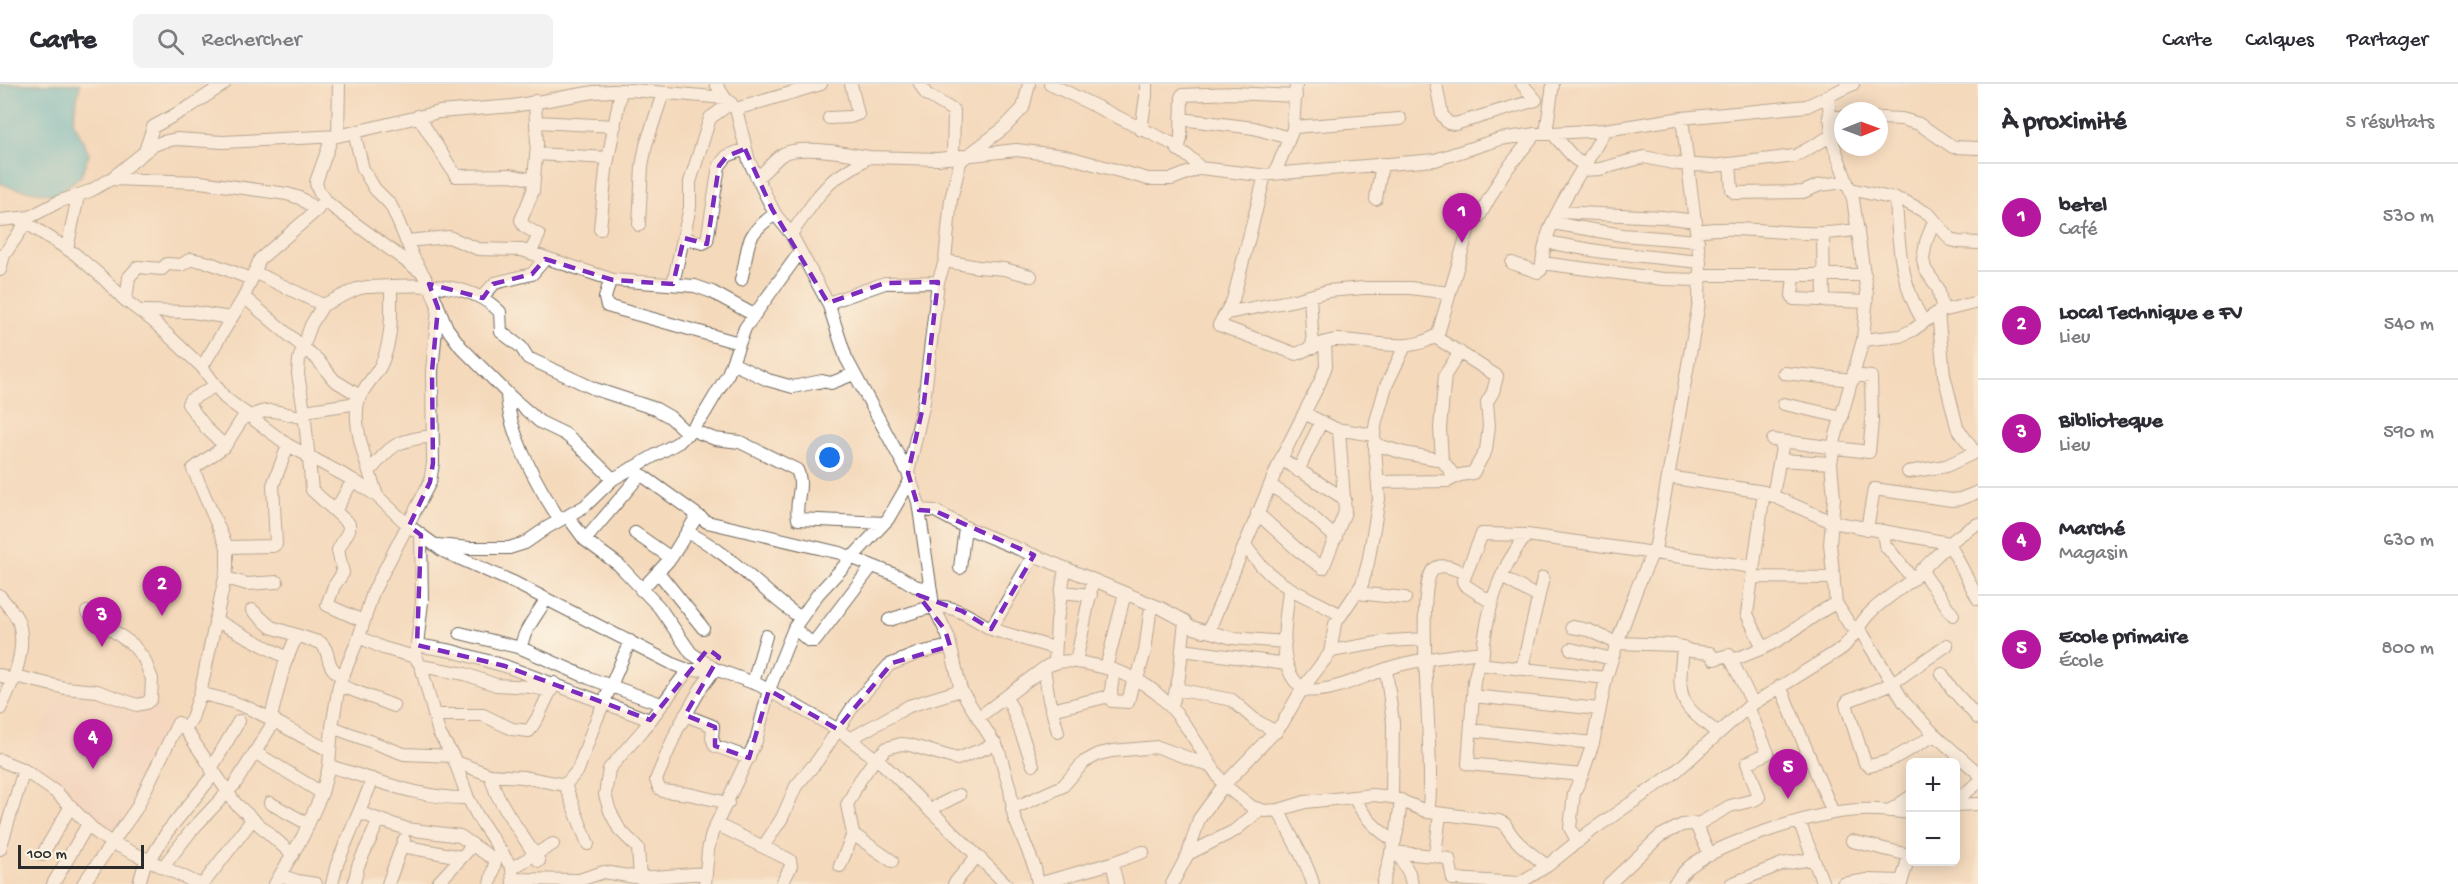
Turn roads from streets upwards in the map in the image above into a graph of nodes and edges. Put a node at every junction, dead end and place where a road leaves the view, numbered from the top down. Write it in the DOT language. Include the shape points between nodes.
graph roads {
  1 [pos="224,84"];
  2 [pos="339,84"];
  3 [pos="716,84"];
  4 [pos="851,84"];
  5 [pos="920,84"];
  6 [pos="1029,84"];
  7 [pos="1050,84"];
  8 [pos="1146,84"];
  9 [pos="1436,84"];
  10 [pos="1522,84"];
  11 [pos="1553,84"];
  12 [pos="1853,84"];
  13 [pos="814,85"];
  14 [pos="680,89"];
  15 [pos="621,90"];
  16 [pos="1296,90"];
  17 [pos="1832,91"];
  18 [pos="663,93"];
  19 [pos="1536,100"];
  20 [pos="535,101"];
  21 [pos="1550,102"];
  22 [pos="730,103"];
  23 [pos="418,116"];
  24 [pos="1829,117"];
  25 [pos="1834,117"];
  26 [pos="829,118"];
  27 [pos="1682,118"];
  28 [pos="1888,118"];
  29 [pos="1181,119"];
  30 [pos="1400,119"];
  31 [pos="536,122"];
  32 [pos="615,126"];
  33 [pos="1141,130"];
  34 [pos="1605,130"];
  35 [pos="354,132"];
  36 [pos="1292,133"];
  37 [pos="1544,133"];
  38 [pos="1831,136"];
  39 [pos="335,137"];
  40 [pos="1978,148"];
  41 [pos="745,149"];
  42 [pos="1178,150"];
  43 [pos="145,151"];
  44 [pos="536,154"];
  45 [pos="971,154"];
  46 [pos="869,157"];
  47 [pos="952,157"];
  48 [pos="608,158"];
  49 [pos="1382,164"];
  50 [pos="1730,164"];
  51 [pos="1688,166"];
  52 [pos="1200,168"];
  53 [pos="1585,168"];
  54 [pos="1270,174"];
  55 [pos="758,177"];
  56 [pos="111,179"];
  57 [pos="534,180"];
  58 [pos="1848,185"];
  59 [pos="78,196"];
  60 [pos="1376,198"];
  61 [pos="1896,198"];
  62 [pos="321,205"];
  63 [pos="775,214"];
  64 [pos="1555,218"];
  65 [pos="0,220"];
  66 [pos="27,220"];
  67 [pos="1934,221"];
  68 [pos="639,225"];
  69 [pos="600,229"];
  70 [pos="1858,229"];
  71 [pos="1697,231"];
  72 [pos="791,234"];
  73 [pos="1823,234"];
  74 [pos="684,238"];
  75 [pos="406,241"];
  76 [pos="1546,242"];
  77 [pos="1978,243"];
  78 [pos="67,249"];
  79 [pos="800,252"];
  80 [pos="530,253"];
  81 [pos="545,259"];
  82 [pos="945,261"];
  83 [pos="1700,262"];
  84 [pos="1512,263"];
  85 [pos="1542,263"];
  86 [pos="0,270"];
  87 [pos="420,271"];
  88 [pos="1865,275"];
  89 [pos="252,276"];
  90 [pos="1031,276"];
  91 [pos="1794,276"];
  92 [pos="1824,276"];
  93 [pos="1701,278"];
  94 [pos="610,279"];
  95 [pos="741,280"];
  96 [pos="938,282"];
  97 [pos="429,284"];
  98 [pos="673,284"];
  99 [pos="391,286"];
  100 [pos="1450,293"];
  101 [pos="1310,296"];
  102 [pos="244,297"];
  103 [pos="482,297"];
  104 [pos="126,301"];
  105 [pos="1824,302"];
  106 [pos="1867,302"];
  107 [pos="1978,302"];
  108 [pos="828,303"];
  109 [pos="324,305"];
  110 [pos="438,308"];
  111 [pos="142,311"];
  112 [pos="1940,311"];
  113 [pos="1226,313"];
  114 [pos="754,315"];
  115 [pos="231,318"];
  116 [pos="1923,321"];
  117 [pos="1435,337"];
  118 [pos="1863,340"];
  119 [pos="739,343"];
  120 [pos="1319,345"];
  121 [pos="1406,346"];
  122 [pos="302,348"];
  123 [pos="1460,352"];
  124 [pos="732,363"];
  125 [pos="202,367"];
  126 [pos="1784,373"];
  127 [pos="854,374"];
  128 [pos="1854,377"];
  129 [pos="215,386"];
  130 [pos="507,393"];
  131 [pos="359,400"];
  132 [pos="1784,404"];
  133 [pos="1304,413"];
  134 [pos="304,414"];
  135 [pos="248,415"];
  136 [pos="1842,417"];
  137 [pos="1321,422"];
  138 [pos="1339,430"];
  139 [pos="690,432"];
  140 [pos="432,436"];
  141 [pos="1374,440"];
  142 [pos="288,445"];
  143 [pos="225,446"];
  144 [pos="1832,449"];
  145 [pos="1977,452"];
  146 [pos="310,458"];
  147 [pos="1281,459"];
  148 [pos="1442,460"];
  149 [pos="1780,460"];
  150 [pos="1831,463"];
  151 [pos="370,471"];
  152 [pos="1298,471"];
  153 [pos="636,472"];
  154 [pos="1908,472"];
  155 [pos="909,476"];
  156 [pos="1455,477"];
  157 [pos="1668,477"];
  158 [pos="353,480"];
  159 [pos="614,480"];
  160 [pos="1379,482"];
  161 [pos="1270,485"];
  162 [pos="1978,492"];
  163 [pos="1768,494"];
  164 [pos="377,496"];
  165 [pos="1345,499"];
  166 [pos="335,510"];
  167 [pos="919,510"];
  168 [pos="1257,513"];
  169 [pos="697,516"];
  170 [pos="564,519"];
  171 [pos="1832,522"];
  172 [pos="884,523"];
  173 [pos="1978,524"];
  174 [pos="409,526"];
  175 [pos="965,527"];
  176 [pos="1866,529"];
  177 [pos="1883,531"];
  178 [pos="635,533"];
  179 [pos="689,533"];
  180 [pos="421,535"];
  181 [pos="1527,535"];
  182 [pos="1335,538"];
  183 [pos="585,540"];
  184 [pos="1949,543"];
  185 [pos="436,545"];
  186 [pos="1245,545"];
  187 [pos="227,547"];
  188 [pos="1654,552"];
  189 [pos="1034,555"];
  190 [pos="671,558"];
  191 [pos="853,558"];
  192 [pos="872,566"];
  193 [pos="960,568"];
  194 [pos="1065,568"];
  195 [pos="658,572"];
  196 [pos="1752,572"];
  197 [pos="1465,573"];
  198 [pos="1917,574"];
  199 [pos="1502,577"];
  200 [pos="226,578"];
  201 [pos="1543,578"];
  202 [pos="1834,578"];
  203 [pos="1093,580"];
  204 [pos="277,582"];
  205 [pos="641,590"];
  206 [pos="931,590"];
  207 [pos="1290,590"];
  208 [pos="1061,592"];
  209 [pos="1125,593"];
  210 [pos="1357,593"];
  211 [pos="1091,595"];
  212 [pos="0,596"];
  213 [pos="1538,597"];
  214 [pos="1404,598"];
  215 [pos="546,599"];
  216 [pos="1978,599"];
  217 [pos="1491,602"];
  218 [pos="1836,603"];
  219 [pos="933,605"];
  220 [pos="1153,605"];
  221 [pos="252,610"];
  222 [pos="87,612"];
  223 [pos="1341,615"];
  224 [pos="1953,615"];
  225 [pos="216,620"];
  226 [pos="890,620"];
  227 [pos="363,621"];
  228 [pos="797,623"];
  229 [pos="1185,625"];
  230 [pos="703,627"];
  231 [pos="1572,627"];
  232 [pos="992,629"];
  233 [pos="1859,629"];
  234 [pos="1207,631"];
  235 [pos="460,633"];
  236 [pos="766,636"];
  237 [pos="296,637"];
  238 [pos="359,637"];
  239 [pos="1425,639"];
  240 [pos="630,641"];
  241 [pos="1285,642"];
  242 [pos="1617,643"];
  243 [pos="950,645"];
  244 [pos="1947,645"];
  245 [pos="1683,647"];
  246 [pos="521,648"];
  247 [pos="1054,648"];
  248 [pos="1763,648"];
  249 [pos="1571,649"];
  250 [pos="1183,650"];
  251 [pos="1331,651"];
  252 [pos="418,656"];
  253 [pos="287,658"];
  254 [pos="1481,658"];
  255 [pos="1612,659"];
  256 [pos="1733,660"];
  257 [pos="1425,661"];
  258 [pos="1076,662"];
  259 [pos="1286,664"];
  260 [pos="1049,665"];
  261 [pos="1522,668"];
  262 [pos="715,669"];
  263 [pos="1110,669"];
  264 [pos="1386,669"];
  265 [pos="688,670"];
  266 [pos="1942,674"];
  267 [pos="0,675"];
  268 [pos="1136,678"];
  269 [pos="1606,678"];
  270 [pos="14,679"];
  271 [pos="341,681"];
  272 [pos="753,683"];
  273 [pos="1891,684"];
  274 [pos="610,686"];
  275 [pos="1780,686"];
  276 [pos="552,687"];
  277 [pos="1176,689"];
  278 [pos="1302,689"];
  279 [pos="769,690"];
  280 [pos="961,690"];
  281 [pos="200,694"];
  282 [pos="1110,696"];
  283 [pos="1473,696"];
  284 [pos="1006,698"];
  285 [pos="603,704"];
  286 [pos="661,704"];
  287 [pos="1750,705"];
  288 [pos="394,706"];
  289 [pos="1172,706"];
  290 [pos="0,709"];
  291 [pos="1599,709"];
  292 [pos="1051,710"];
  293 [pos="434,715"];
  294 [pos="685,715"];
  295 [pos="979,717"];
  296 [pos="1978,718"];
  297 [pos="273,719"];
  298 [pos="650,720"];
  299 [pos="239,721"];
  300 [pos="332,727"];
  301 [pos="185,729"];
  302 [pos="837,729"];
  303 [pos="1471,730"];
  304 [pos="1058,732"];
  305 [pos="1276,732"];
  306 [pos="1718,734"];
  307 [pos="1935,735"];
  308 [pos="850,739"];
  309 [pos="1593,743"];
  310 [pos="996,744"];
  311 [pos="329,750"];
  312 [pos="256,753"];
  313 [pos="749,758"];
  314 [pos="454,759"];
  315 [pos="875,759"];
  316 [pos="0,760"];
  317 [pos="1034,765"];
  318 [pos="1210,765"];
  319 [pos="329,766"];
  320 [pos="24,770"];
  321 [pos="212,772"];
  322 [pos="1978,774"];
  323 [pos="490,775"];
  324 [pos="1582,775"];
  325 [pos="373,779"];
  326 [pos="1978,783"];
  327 [pos="565,785"];
  328 [pos="1224,785"];
  329 [pos="227,793"];
  330 [pos="322,793"];
  331 [pos="959,795"];
  332 [pos="1354,797"];
  333 [pos="1960,797"];
  334 [pos="468,798"];
  335 [pos="1396,799"];
  336 [pos="1906,800"];
  337 [pos="270,803"];
  338 [pos="728,803"];
  339 [pos="1978,804"];
  340 [pos="1960,805"];
  341 [pos="71,806"];
  342 [pos="1012,809"];
  343 [pos="929,810"];
  344 [pos="1260,810"];
  345 [pos="1279,810"];
  346 [pos="1889,811"];
  347 [pos="360,813"];
  348 [pos="1434,813"];
  349 [pos="1833,813"];
  350 [pos="1906,813"];
  351 [pos="252,820"];
  352 [pos="379,820"];
  353 [pos="1799,821"];
  354 [pos="716,824"];
  355 [pos="88,825"];
  356 [pos="308,825"];
  357 [pos="1696,825"];
  358 [pos="407,829"];
  359 [pos="853,834"];
  360 [pos="1852,841"];
  361 [pos="110,842"];
  362 [pos="1578,842"];
  363 [pos="553,844"];
  364 [pos="588,844"];
  365 [pos="473,845"];
  366 [pos="402,846"];
  367 [pos="763,847"];
  368 [pos="0,849"];
  369 [pos="1395,849"];
  370 [pos="1143,852"];
  371 [pos="1906,853"];
  372 [pos="1188,854"];
  373 [pos="42,855"];
  374 [pos="293,855"];
  375 [pos="1710,855"];
  376 [pos="499,856"];
  377 [pos="977,856"];
  378 [pos="1434,856"];
  379 [pos="461,857"];
  380 [pos="538,857"];
  381 [pos="1812,859"];
  382 [pos="148,860"];
  383 [pos="892,861"];
  384 [pos="1112,863"];
  385 [pos="840,866"];
  386 [pos="1547,866"];
  387 [pos="1906,866"];
  388 [pos="164,867"];
  389 [pos="512,877"];
  390 [pos="705,878"];
  391 [pos="597,879"];
  392 [pos="640,879"];
  393 [pos="278,880"];
  394 [pos="1519,883"];
  395 [pos="1901,883"];
  396 [pos="52,884"];
  397 [pos="83,884"];
  398 [pos="140,884"];
  399 [pos="201,884"];
  400 [pos="316,884"];
  401 [pos="332,884"];
  402 [pos="354,884"];
  403 [pos="388,884"];
  404 [pos="437,884"];
  405 [pos="490,884"];
  406 [pos="782,884"];
  407 [pos="954,884"];
  408 [pos="1006,884"];
  409 [pos="1038,884"];
  410 [pos="1117,884"];
  411 [pos="1172,884"];
  412 [pos="1313,884"];
  413 [pos="1383,884"];
  414 [pos="1412,884"];
  415 [pos="1609,884"];
  416 [pos="1674,884"];
  417 [pos="1731,884"];
  418 [pos="1823,884"];
  419 [pos="1844,884"];
  1 -- 43 [label="street" via="153,127"];
  2 -- 39 [label="street"];
  3 -- 22 [label="street"];
  4 -- 26 [label="street" via="858,115"];
  5 -- 47 [label="street" via="926,94 954,111"];
  6 -- 45 [label="street" via="1023,108"];
  7 -- 33 [label="street"];
  8 -- 33 [label="street"];
  9 -- 19 [label="street" via="1442,115 1450,124"];
  10 -- 19 [label="street"];
  11 -- 21 [label="street"];
  12 -- 17 [label="street"];
  13 -- 22 [label="street"];
  14 -- 18 [label="street"];
  14 -- 22 [label="street"];
  15 -- 18 [label="street"];
  15 -- 20 [label="street"];
  15 -- 32 [label="street"];
  16 -- 29 [label="street" via="1182,95"];
  16 -- 36 [label="street"];
  17 -- 24 [label="street"];
  17 -- 27 [label="street" via="1807,106"];
  18 -- 68 [label="street" via="642,166"];
  19 -- 21 [label="street"];
  20 -- 23 [label="street"];
  20 -- 31 [label="street"];
  21 -- 37 [label="street"];
  22 -- 41 [label="street"];
  22 -- 74 [label="street" via="710,118 690,182"];
  23 -- 35 [label="street"];
  23 -- 57 [label="street" via="456,176"];
  24 -- 25 [label="street"];
  24 -- 38 [label="street"];
  27 -- 34 [label="street"];
  27 -- 51 [label="street"];
  28 -- 40 [label="street" via="1919,124 1953,147"];
  29 -- 36 [label="street"];
  29 -- 42 [label="street"];
  30 -- 36 [label="street"];
  31 -- 32 [label="street"];
  31 -- 44 [label="street"];
  32 -- 48 [label="street"];
  33 -- 42 [label="street"];
  34 -- 37 [label="street"];
  34 -- 53 [label="street"];
  35 -- 39 [label="street"];
  35 -- 75 [label="street" via="363,169 390,204"];
  36 -- 54 [label="street"];
  37 -- 49 [label="street" via="1500,139 1435,160"];
  37 -- 53 [label="street"];
  37 -- 100 [label="street" via="1503,174 1469,227"];
  38 -- 50 [label="street" via="1799,156"];
  38 -- 58 [label="street"];
  39 -- 43 [label="street" via="172,140"];
  39 -- 62 [label="street" via="316,182"];
  41 -- 55 [label="street"];
  41 -- 74 [label="street" via="727,156 718,166 707,240 702,243"];
  42 -- 52 [label="street" via="1191,156"];
  43 -- 56 [label="street"];
  44 -- 48 [label="street"];
  44 -- 57 [label="street"];
  45 -- 47 [label="street"];
  45 -- 52 [label="street" via="1016,150 1050,153 1163,180"];
  45 -- 82 [label="street" via="960,163 951,199"];
  46 -- 47 [label="street"];
  46 -- 55 [label="street" via="793,151 780,156"];
  46 -- 72 [label="street" via="833,180"];
  48 -- 69 [label="street"];
  49 -- 54 [label="street"];
  49 -- 60 [label="street"];
  50 -- 51 [label="street"];
  50 -- 58 [label="street" via="1735,193 1803,192 1820,185"];
  51 -- 53 [label="street" via="1644,156 1600,169"];
  51 -- 71 [label="street"];
  52 -- 54 [label="street" via="1255,176"];
  53 -- 64 [label="street" via="1573,182"];
  54 -- 113 [label="street"];
  55 -- 63 [label="street"];
  56 -- 59 [label="street"];
  56 -- 62 [label="street" via="200,182 287,194"];
  57 -- 80 [label="street" via="521,220 539,235"];
  58 -- 61 [label="street"];
  58 -- 70 [label="street"];
  59 -- 66 [label="street" via="58,202"];
  59 -- 78 [label="street"];
  61 -- 67 [label="street" via="1929,214"];
  61 -- 116 [label="street" via="1899,260"];
  62 -- 87 [label="street"];
  62 -- 89 [label="street" via="265,254"];
  63 -- 72 [label="street"];
  63 -- 95 [label="street" via="750,236"];
  64 -- 71 [label="street" via="1622,235"];
  64 -- 71 [label="street" via="1662,217"];
  64 -- 76 [label="street"];
  65 -- 66 [label="street"];
  66 -- 78 [label="street"];
  66 -- 86 [label="street" via="4,255"];
  67 -- 77 [label="street" via="1954,242"];
  67 -- 112 [label="street" via="1923,260 1938,288"];
  70 -- 73 [label="street"];
  70 -- 88 [label="street"];
  71 -- 73 [label="street"];
  71 -- 83 [label="street"];
  72 -- 79 [label="street"];
  73 -- 92 [label="street"];
  74 -- 98 [label="street"];
  75 -- 80 [label="street" via="449,237 478,249"];
  75 -- 87 [label="street"];
  76 -- 83 [label="street"];
  76 -- 85 [label="street"];
  78 -- 104 [label="street"];
  79 -- 108 [label="street"];
  79 -- 114 [label="street"];
  80 -- 81 [label="street"];
  81 -- 94 [label="street"];
  81 -- 103 [label="street" via="532,274 495,283"];
  82 -- 90 [label="street" via="1004,268"];
  82 -- 96 [label="street"];
  83 -- 93 [label="street"];
  84 -- 85 [label="street" via="1538,272"];
  85 -- 93 [label="street" via="1663,279"];
  87 -- 97 [label="street"];
  88 -- 92 [label="street"];
  88 -- 106 [label="street"];
  89 -- 102 [label="street"];
  89 -- 104 [label="street" via="191,259 181,265 167,264 162,269 138,267 129,277"];
  89 -- 109 [label="street"];
  91 -- 92 [label="street"];
  91 -- 93 [label="street"];
  91 -- 105 [label="street" via="1793,298"];
  92 -- 105 [label="street"];
  93 -- 157 [label="street"];
  94 -- 98 [label="street"];
  94 -- 119 [label="street" via="604,298 607,306"];
  96 -- 108 [label="street" via="885,283"];
  96 -- 155 [label="street" via="924,402"];
  97 -- 99 [label="street"];
  97 -- 103 [label="street"];
  97 -- 110 [label="street"];
  98 -- 114 [label="street" via="704,289"];
  99 -- 109 [label="street" via="357,289"];
  99 -- 131 [label="street" via="389,342 378,370"];
  100 -- 101 [label="street" via="1365,288"];
  100 -- 117 [label="street"];
  101 -- 113 [label="street"];
  101 -- 120 [label="street"];
  102 -- 115 [label="street"];
  102 -- 122 [label="street"];
  103 -- 139 [label="street" via="500,312 501,332 521,347 528,358 595,389 656,409"];
  104 -- 111 [label="street"];
  105 -- 106 [label="street"];
  106 -- 118 [label="street"];
  107 -- 112 [label="street"];
  108 -- 127 [label="street" via="840,345"];
  109 -- 122 [label="street"];
  110 -- 130 [label="street" via="461,347"];
  110 -- 140 [label="street" via="432,371"];
  111 -- 115 [label="street"];
  111 -- 125 [label="street"];
  112 -- 116 [label="street"];
  112 -- 145 [label="street" via="1944,375 1958,427"];
  113 -- 120 [label="street" via="1219,325 1296,354"];
  114 -- 119 [label="street"];
  115 -- 125 [label="street"];
  116 -- 118 [label="street" via="1900,336"];
  117 -- 121 [label="street"];
  117 -- 123 [label="street"];
  118 -- 128 [label="street"];
  119 -- 124 [label="street"];
  120 -- 121 [label="street" via="1346,340"];
  120 -- 133 [label="street" via="1326,366"];
  121 -- 141 [label="street" via="1382,397"];
  122 -- 131 [label="street"];
  122 -- 134 [label="street" via="297,374"];
  123 -- 148 [label="street" via="1444,376"];
  123 -- 156 [label="street" via="1497,378 1487,402 1486,450 1473,473"];
  124 -- 127 [label="street" via="793,387 831,383"];
  124 -- 139 [label="street"];
  125 -- 129 [label="street"];
  126 -- 128 [label="street"];
  127 -- 155 [label="street"];
  128 -- 136 [label="street"];
  128 -- 144 [label="street" via="1871,377 1871,449 1868,453"];
  129 -- 135 [label="street"];
  129 -- 143 [label="street" via="188,404"];
  130 -- 159 [label="street" via="540,422 575,442"];
  130 -- 170 [label="street" via="527,463 543,496"];
  131 -- 134 [label="street"];
  131 -- 151 [label="street" via="361,439"];
  132 -- 136 [label="street"];
  133 -- 137 [label="street"];
  133 -- 147 [label="street"];
  134 -- 135 [label="street" via="286,415 267,409"];
  134 -- 146 [label="street"];
  135 -- 142 [label="street"];
  135 -- 143 [label="street"];
  136 -- 144 [label="street"];
  137 -- 138 [label="street"];
  137 -- 152 [label="street"];
  138 -- 141 [label="street"];
  138 -- 165 [label="street"];
  139 -- 153 [label="street"];
  139 -- 172 [label="street" via="740,442 797,470 801,483 798,519"];
  140 -- 151 [label="street" via="390,447"];
  140 -- 174 [label="street" via="432,474"];
  141 -- 148 [label="street" via="1404,453"];
  141 -- 160 [label="street"];
  142 -- 146 [label="street"];
  142 -- 187 [label="street" via="273,485 276,544"];
  143 -- 187 [label="street" via="193,469"];
  144 -- 149 [label="street" via="1778,441"];
  144 -- 150 [label="street"];
  145 -- 154 [label="street" via="1946,466"];
  146 -- 158 [label="street"];
  146 -- 166 [label="street" via="312,490"];
  147 -- 152 [label="street"];
  147 -- 161 [label="street"];
  148 -- 156 [label="street"];
  149 -- 150 [label="street"];
  149 -- 163 [label="street"];
  150 -- 171 [label="street"];
  151 -- 164 [label="street"];
  152 -- 165 [label="street"];
  153 -- 159 [label="street"];
  153 -- 169 [label="street"];
  153 -- 183 [label="street"];
  155 -- 167 [label="street"];
  155 -- 172 [label="street"];
  156 -- 160 [label="street" via="1448,481"];
  157 -- 163 [label="street"];
  157 -- 188 [label="street"];
  158 -- 164 [label="street"];
  158 -- 166 [label="street"];
  159 -- 170 [label="street"];
  160 -- 210 [label="street" via="1371,545"];
  161 -- 168 [label="street"];
  161 -- 182 [label="street" via="1296,502"];
  162 -- 176 [label="street" via="1952,500 1874,489"];
  163 -- 171 [label="street"];
  163 -- 196 [label="street"];
  164 -- 174 [label="street"];
  165 -- 182 [label="street" via="1344,516"];
  166 -- 227 [label="street" via="349,524 349,530 338,550 343,573 327,605"];
  167 -- 175 [label="street" via="935,511"];
  167 -- 206 [label="street"];
  168 -- 182 [label="street" via="1322,568"];
  168 -- 186 [label="street"];
  169 -- 179 [label="street"];
  169 -- 191 [label="street" via="707,522"];
  170 -- 183 [label="street"];
  170 -- 185 [label="street" via="525,543 509,548"];
  171 -- 176 [label="street"];
  171 -- 202 [label="street"];
  172 -- 191 [label="street"];
  173 -- 184 [label="street"];
  174 -- 180 [label="street"];
  174 -- 227 [label="street"];
  175 -- 189 [label="street"];
  175 -- 193 [label="street"];
  176 -- 177 [label="street"];
  177 -- 184 [label="street"];
  177 -- 198 [label="street" via="1885,545"];
  178 -- 190 [label="street"];
  179 -- 190 [label="street"];
  179 -- 228 [label="street" via="728,557"];
  180 -- 185 [label="street"];
  180 -- 252 [label="street"];
  181 -- 188 [label="street"];
  181 -- 197 [label="street" via="1482,534"];
  181 -- 199 [label="street"];
  183 -- 205 [label="street" via="620,565"];
  184 -- 198 [label="street"];
  184 -- 216 [label="street"];
  185 -- 215 [label="street" via="449,555"];
  186 -- 207 [label="street" via="1262,569"];
  186 -- 234 [label="street"];
  187 -- 200 [label="street"];
  188 -- 196 [label="street"];
  188 -- 242 [label="street" via="1636,588"];
  189 -- 194 [label="street"];
  189 -- 232 [label="street"];
  190 -- 195 [label="street"];
  191 -- 192 [label="street"];
  191 -- 228 [label="street" via="829,581"];
  192 -- 206 [label="street"];
  192 -- 228 [label="street" via="815,641 809,642"];
  194 -- 203 [label="street"];
  194 -- 208 [label="street"];
  195 -- 205 [label="street"];
  195 -- 230 [label="street"];
  196 -- 202 [label="street"];
  196 -- 248 [label="street" via="1747,614"];
  197 -- 217 [label="street" via="1465,585"];
  197 -- 239 [label="street" via="1442,566 1431,572"];
  198 -- 224 [label="street"];
  198 -- 233 [label="street" via="1881,602"];
  199 -- 213 [label="street"];
  199 -- 217 [label="street"];
  200 -- 204 [label="street" via="247,584"];
  200 -- 225 [label="street"];
  201 -- 213 [label="street"];
  202 -- 218 [label="street"];
  203 -- 209 [label="street"];
  203 -- 211 [label="street"];
  205 -- 262 [label="street" via="667,616 692,653"];
  206 -- 219 [label="street"];
  207 -- 223 [label="street"];
  207 -- 241 [label="street"];
  208 -- 211 [label="street"];
  208 -- 247 [label="street"];
  209 -- 220 [label="street"];
  209 -- 263 [label="street"];
  210 -- 214 [label="street"];
  210 -- 223 [label="street"];
  211 -- 258 [label="street"];
  212 -- 270 [label="street" via="19,622 19,658"];
  213 -- 261 [label="street"];
  215 -- 240 [label="street"];
  215 -- 246 [label="street" via="524,634"];
  217 -- 254 [label="street"];
  218 -- 233 [label="street" via="1849,624"];
  218 -- 248 [label="street"];
  219 -- 226 [label="street"];
  219 -- 232 [label="street" via="962,611"];
  219 -- 243 [label="street"];
  220 -- 229 [label="street" via="1185,621"];
  220 -- 268 [label="street"];
  221 -- 237 [label="street" via="271,627"];
  222 -- 270 [label="street" via="133,645 144,659 152,679 151,699 146,704 137,705 96,691"];
  223 -- 251 [label="street" via="1335,624"];
  225 -- 253 [label="street"];
  225 -- 281 [label="street"];
  227 -- 238 [label="street"];
  228 -- 279 [label="street"];
  229 -- 234 [label="street"];
  229 -- 250 [label="street"];
  231 -- 242 [label="street"];
  232 -- 247 [label="street"];
  233 -- 273 [label="street"];
  233 -- 275 [label="street" via="1841,649"];
  234 -- 241 [label="street" via="1232,638"];
  235 -- 246 [label="street"];
  236 -- 272 [label="street"];
  237 -- 253 [label="street"];
  237 -- 271 [label="street" via="321,643 330,667"];
  238 -- 252 [label="street" via="383,648"];
  238 -- 271 [label="street"];
  239 -- 251 [label="street"];
  239 -- 257 [label="street"];
  240 -- 265 [label="street"];
  240 -- 274 [label="street"];
  241 -- 259 [label="street"];
  242 -- 245 [label="street"];
  242 -- 255 [label="street"];
  243 -- 280 [label="street"];
  243 -- 302 [label="street" via="889,665"];
  244 -- 273 [label="street"];
  245 -- 256 [label="street" via="1710,653 1714,659 1729,654"];
  245 -- 306 [label="street" via="1683,698"];
  246 -- 274 [label="street"];
  247 -- 260 [label="street"];
  248 -- 256 [label="street"];
  249 -- 255 [label="street"];
  250 -- 259 [label="street"];
  250 -- 277 [label="street"];
  251 -- 278 [label="street"];
  252 -- 276 [label="street" via="496,685"];
  252 -- 276 [label="street" via="452,651"];
  252 -- 293 [label="street"];
  253 -- 297 [label="street"];
  254 -- 257 [label="street"];
  254 -- 261 [label="street"];
  254 -- 283 [label="street"];
  255 -- 269 [label="street"];
  256 -- 287 [label="street"];
  257 -- 264 [label="street"];
  257 -- 348 [label="street"];
  258 -- 260 [label="street"];
  258 -- 263 [label="street"];
  259 -- 278 [label="street"];
  260 -- 284 [label="street"];
  260 -- 292 [label="street"];
  261 -- 269 [label="street"];
  262 -- 265 [label="street"];
  262 -- 272 [label="street"];
  262 -- 294 [label="street"];
  263 -- 268 [label="street"];
  263 -- 282 [label="street"];
  264 -- 278 [label="street" via="1332,686"];
  264 -- 335 [label="street"];
  265 -- 286 [label="street"];
  266 -- 296 [label="street"];
  267 -- 270 [label="street"];
  268 -- 282 [label="street" via="1127,702 1112,702"];
  268 -- 289 [label="street"];
  269 -- 291 [label="street"];
  270 -- 290 [label="street"];
  271 -- 288 [label="street"];
  271 -- 300 [label="street"];
  272 -- 279 [label="street"];
  273 -- 307 [label="street"];
  273 -- 307 [label="street" via="1846,704 1865,763 1872,766 1889,761"];
  274 -- 285 [label="street"];
  274 -- 286 [label="street"];
  275 -- 287 [label="street"];
  275 -- 349 [label="street"];
  276 -- 285 [label="street"];
  276 -- 293 [label="street" via="529,730 512,729 475,713"];
  277 -- 289 [label="street"];
  277 -- 305 [label="street" via="1232,700"];
  278 -- 305 [label="street"];
  279 -- 302 [label="street"];
  279 -- 313 [label="street"];
  280 -- 295 [label="street"];
  280 -- 308 [label="street" via="909,706"];
  281 -- 297 [label="street" via="231,700"];
  281 -- 301 [label="street"];
  282 -- 292 [label="street"];
  283 -- 291 [label="street"];
  283 -- 303 [label="street"];
  284 -- 295 [label="street"];
  284 -- 317 [label="street"];
  285 -- 298 [label="street"];
  285 -- 327 [label="street" via="578,770"];
  286 -- 298 [label="street"];
  287 -- 306 [label="street"];
  287 -- 357 [label="street" via="1768,751 1747,764 1759,797 1730,806"];
  289 -- 318 [label="street"];
  291 -- 309 [label="street"];
  292 -- 304 [label="street"];
  293 -- 314 [label="street"];
  294 -- 313 [label="street" via="713,726 715,746"];
  294 -- 338 [label="street" via="657,775 658,788"];
  295 -- 310 [label="street"];
  297 -- 311 [label="street"];
  297 -- 312 [label="street"];
  298 -- 392 [label="street" via="609,769 604,785 604,795 619,829 638,848"];
  299 -- 321 [label="street"];
  300 -- 311 [label="street"];
  300 -- 314 [label="street" via="404,754"];
  301 -- 321 [label="street"];
  301 -- 361 [label="street" via="178,723 136,809"];
  302 -- 308 [label="street"];
  302 -- 367 [label="street" via="796,786"];
  303 -- 309 [label="street"];
  303 -- 324 [label="street" via="1469,765"];
  305 -- 328 [label="street"];
  306 -- 362 [label="street" via="1654,788"];
  307 -- 322 [label="street"];
  308 -- 315 [label="street"];
  309 -- 324 [label="street"];
  310 -- 315 [label="street" via="957,759 901,744 887,748"];
  310 -- 342 [label="street"];
  311 -- 319 [label="street"];
  312 -- 329 [label="street"];
  312 -- 330 [label="street"];
  313 -- 338 [label="street"];
  314 -- 323 [label="street"];
  314 -- 334 [label="street"];
  315 -- 343 [label="street"];
  315 -- 359 [label="street" via="847,806"];
  316 -- 320 [label="street"];
  318 -- 328 [label="street"];
  318 -- 342 [label="street" via="1158,747 1112,751 1084,762 1063,786"];
  319 -- 325 [label="street"];
  319 -- 330 [label="street"];
  320 -- 341 [label="street"];
  320 -- 368 [label="street"];
  321 -- 329 [label="street"];
  321 -- 382 [label="street"];
  323 -- 327 [label="street"];
  323 -- 380 [label="street" via="507,814"];
  324 -- 362 [label="street" via="1570,819"];
  325 -- 334 [label="street" via="429,796"];
  325 -- 347 [label="street"];
  326 -- 333 [label="street"];
  327 -- 364 [label="street"];
  328 -- 344 [label="street"];
  328 -- 372 [label="street" via="1199,819"];
  329 -- 351 [label="street"];
  329 -- 388 [label="street"];
  330 -- 356 [label="street"];
  331 -- 343 [label="street"];
  332 -- 335 [label="street"];
  332 -- 345 [label="street" via="1305,802"];
  332 -- 369 [label="street"];
  334 -- 376 [label="street"];
  335 -- 348 [label="street"];
  335 -- 369 [label="street"];
  336 -- 346 [label="street"];
  337 -- 356 [label="street"];
  338 -- 354 [label="street"];
  339 -- 340 [label="street"];
  341 -- 355 [label="street"];
  341 -- 373 [label="street"];
  342 -- 409 [label="street"];
  343 -- 377 [label="street"];
  344 -- 345 [label="street"];
  344 -- 372 [label="street" via="1234,831"];
  345 -- 412 [label="street"];
  346 -- 349 [label="street"];
  346 -- 350 [label="street"];
  347 -- 352 [label="street"];
  347 -- 401 [label="street"];
  348 -- 378 [label="street"];
  348 -- 386 [label="street" via="1505,824 1520,845"];
  349 -- 353 [label="street"];
  351 -- 374 [label="street"];
  351 -- 399 [label="street"];
  352 -- 358 [label="street"];
  352 -- 402 [label="street"];
  353 -- 375 [label="street"];
  353 -- 381 [label="street"];
  354 -- 367 [label="street"];
  354 -- 390 [label="street"];
  355 -- 361 [label="street"];
  355 -- 396 [label="street"];
  356 -- 374 [label="street"];
  357 -- 375 [label="street"];
  357 -- 415 [label="street" via="1682,825 1660,836"];
  358 -- 365 [label="street" via="460,836"];
  358 -- 366 [label="street"];
  359 -- 383 [label="street"];
  359 -- 385 [label="street"];
  360 -- 371 [label="street"];
  361 -- 382 [label="street"];
  361 -- 397 [label="street"];
  362 -- 386 [label="street"];
  363 -- 380 [label="street"];
  365 -- 376 [label="street" via="489,856"];
  365 -- 379 [label="street"];
  366 -- 379 [label="street"];
  366 -- 403 [label="street"];
  367 -- 406 [label="street" via="792,863"];
  369 -- 378 [label="street"];
  369 -- 413 [label="street"];
  369 -- 414 [label="street"];
  370 -- 384 [label="street"];
  372 -- 411 [label="street"];
  374 -- 393 [label="street"];
  375 -- 416 [label="street" via="1690,866"];
  376 -- 389 [label="street"];
  376 -- 405 [label="street"];
  377 -- 407 [label="street"];
  377 -- 408 [label="street"];
  378 -- 394 [label="street" via="1449,859 1453,879"];
  379 -- 404 [label="street"];
  380 -- 389 [label="street"];
  381 -- 417 [label="street" via="1782,864"];
  381 -- 418 [label="street"];
  382 -- 388 [label="street"];
  382 -- 398 [label="street"];
  384 -- 409 [label="street"];
  384 -- 410 [label="street"];
  386 -- 394 [label="street"];
  387 -- 395 [label="street"];
  388 -- 399 [label="street"];
  389 -- 391 [label="street"];
  390 -- 392 [label="street"];
  391 -- 392 [label="street" via="615,872"];
  393 -- 400 [label="street"];
  395 -- 419 [label="street" via="1867,880"];
}
